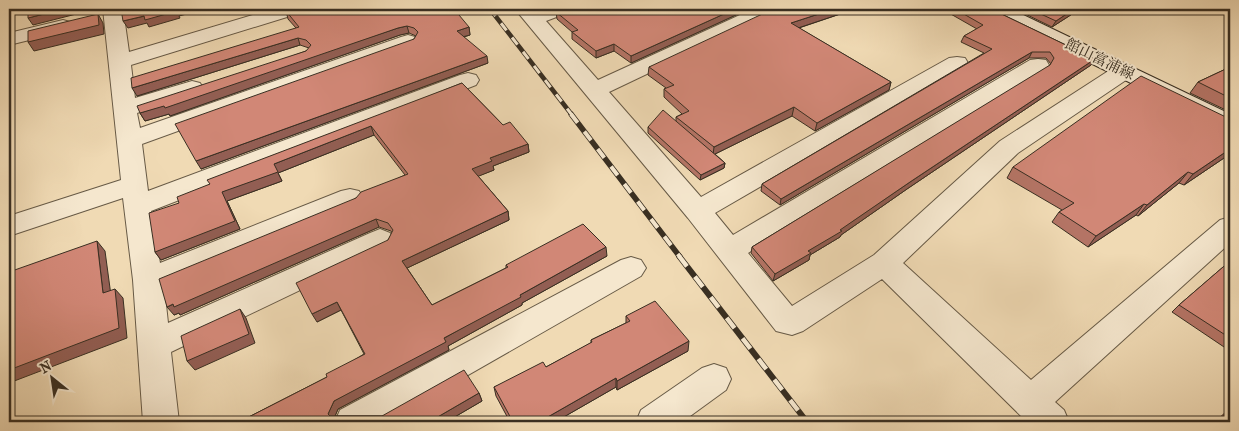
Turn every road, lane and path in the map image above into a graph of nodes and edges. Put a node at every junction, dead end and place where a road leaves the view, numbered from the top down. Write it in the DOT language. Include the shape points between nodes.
graph roads {
  1 [pos="293,9"];
  2 [pos="560,9"];
  3 [pos="768,9"];
  4 [pos="996,9"];
  5 [pos="530,14"];
  6 [pos="101,15"];
  7 [pos="9,40"];
  8 [pos="408,41"];
  9 [pos="119,62"];
  10 [pos="957,63"];
  11 [pos="1038,66"];
  12 [pos="1124,71"];
  13 [pos="468,80"];
  14 [pos="208,83"];
  15 [pos="594,90"];
  16 [pos="125,109"];
  17 [pos="1230,123"];
  18 [pos="129,140"];
  19 [pos="135,196"];
  20 [pos="350,198"];
  21 [pos="698,211"];
  22 [pos="9,226"];
  23 [pos="1230,227"];
  24 [pos="380,240"];
  25 [pos="729,251"];
  26 [pos="884,263"];
  27 [pos="631,268"];
  28 [pos="148,280"];
  29 [pos="153,345"];
  30 [pos="714,379"];
  31 [pos="1041,412"];
  32 [pos="161,422"];
  33 [pos="353,422"];
  34 [pos="654,422"];
  1 -- 9 [label="street"];
  2 -- 5 [label="street"];
  3 -- 15 [label="street"];
  4 -- 12 [label="street, 館山富浦線"];
  5 -- 15 [label="street"];
  6 -- 7 [label="street"];
  6 -- 9 [label="street"];
  8 -- 18 [label="street"];
  9 -- 16 [label="street"];
  10 -- 21 [label="street"];
  11 -- 25 [label="street"];
  12 -- 17 [label="street, 館山富浦線"];
  12 -- 26 [label="street" via="1009,147"];
  13 -- 19 [label="street"];
  14 -- 16 [label="street"];
  15 -- 21 [label="street"];
  16 -- 18 [label="street"];
  18 -- 19 [label="street"];
  19 -- 22 [label="street"];
  19 -- 28 [label="street"];
  20 -- 28 [label="street"];
  21 -- 25 [label="street"];
  23 -- 31 [label="street"];
  24 -- 29 [label="street"];
  25 -- 26 [label="street" via="787,322 792,322"];
  26 -- 31 [label="street"];
  27 -- 33 [label="street"];
  28 -- 29 [label="street"];
  29 -- 32 [label="street"];
  30 -- 34 [label="street"];
}
